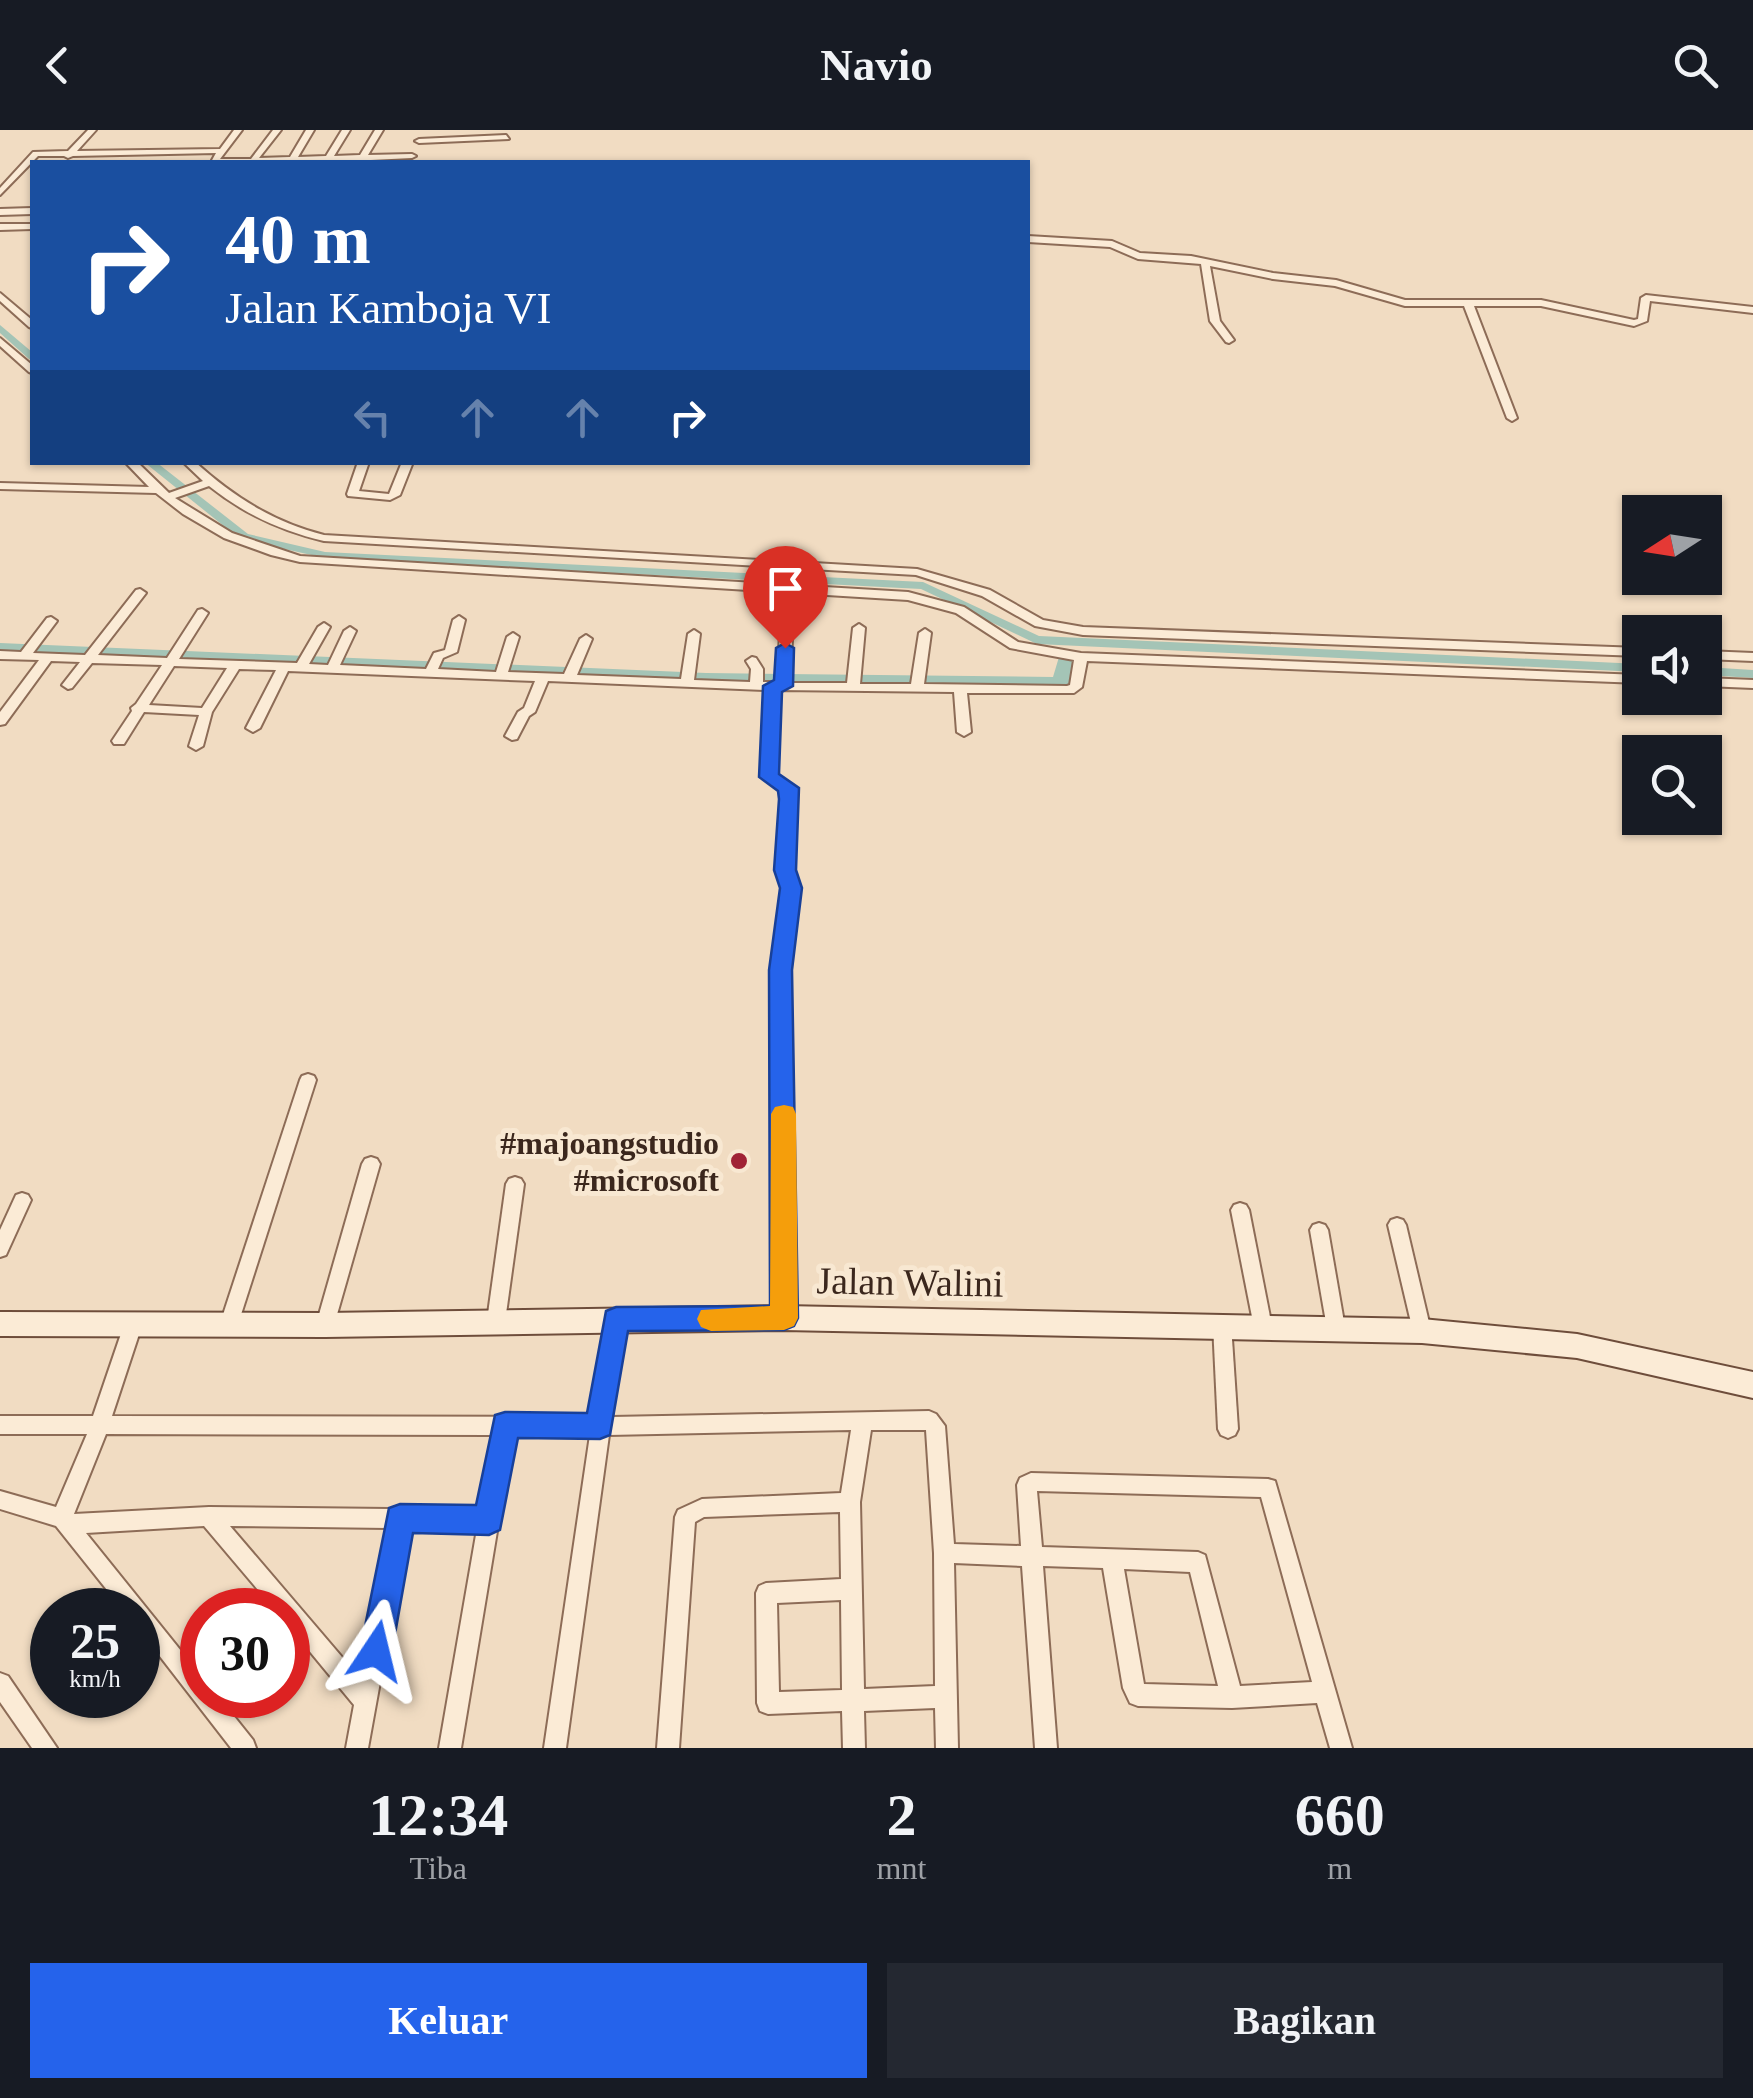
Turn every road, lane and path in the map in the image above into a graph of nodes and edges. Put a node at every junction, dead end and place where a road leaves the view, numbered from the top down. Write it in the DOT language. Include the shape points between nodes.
graph roads {
  1 [pos="92,130"];
  2 [pos="238,130"];
  3 [pos="277,130"];
  4 [pos="310,130"];
  5 [pos="346,130"];
  6 [pos="378,130"];
  7 [pos="424,130"];
  8 [pos="492,134"];
  9 [pos="506,136"];
  10 [pos="419,141"];
  11 [pos="221,151"];
  12 [pos="138,152"];
  13 [pos="70,153"];
  14 [pos="108,153"];
  15 [pos="363,158"];
  16 [pos="412,159"];
  17 [pos="30,160"];
  18 [pos="30,160"];
  19 [pos="64,160"];
  20 [pos="102,160"];
  21 [pos="132,160"];
  22 [pos="215,160"];
  23 [pos="255,160"];
  24 [pos="292,160"];
  25 [pos="328,160"];
  26 [pos="339,160"];
  27 [pos="0,193"];
  28 [pos="30,200"];
  29 [pos="21,211"];
  30 [pos="30,211"];
  31 [pos="0,212"];
  32 [pos="30,229"];
  33 [pos="0,230"];
  34 [pos="1030,239"];
  35 [pos="1204,260"];
  36 [pos="0,296"];
  37 [pos="1468,304"];
  38 [pos="1753,310"];
  39 [pos="30,323"];
  40 [pos="1229,340"];
  41 [pos="0,341"];
  42 [pos="30,368"];
  43 [pos="1512,418"];
  44 [pos="133,465"];
  45 [pos="190,465"];
  46 [pos="363,465"];
  47 [pos="407,465"];
  48 [pos="205,483"];
  49 [pos="0,486"];
  50 [pos="165,494"];
  51 [pos="140,592"];
  52 [pos="202,613"];
  53 [pos="788,618"];
  54 [pos="459,620"];
  55 [pos="51,622"];
  56 [pos="324,627"];
  57 [pos="859,628"];
  58 [pos="350,631"];
  59 [pos="925,633"];
  60 [pos="694,634"];
  61 [pos="512,637"];
  62 [pos="586,639"];
  63 [pos="1323,640"];
  64 [pos="1144,645"];
  65 [pos="1622,651"];
  66 [pos="26,653"];
  67 [pos="0,655"];
  68 [pos="93,655"];
  69 [pos="1722,656"];
  70 [pos="1081,657"];
  71 [pos="1753,657"];
  72 [pos="46,658"];
  73 [pos="170,660"];
  74 [pos="752,661"];
  75 [pos="303,664"];
  76 [pos="235,665"];
  77 [pos="333,665"];
  78 [pos="284,667"];
  79 [pos="1328,667"];
  80 [pos="432,670"];
  81 [pos="502,672"];
  82 [pos="570,675"];
  83 [pos="543,677"];
  84 [pos="1622,678"];
  85 [pos="688,680"];
  86 [pos="770,683"];
  87 [pos="853,683"];
  88 [pos="1722,683"];
  89 [pos="918,684"];
  90 [pos="1753,684"];
  91 [pos="68,685"];
  92 [pos="960,688"];
  93 [pos="138,708"];
  94 [pos="206,712"];
  95 [pos="0,721"];
  96 [pos="253,728"];
  97 [pos="964,732"];
  98 [pos="512,736"];
  99 [pos="120,741"];
  100 [pos="196,746"];
  101 [pos="308,1080"];
  102 [pos="371,1164"];
  103 [pos="515,1184"];
  104 [pos="22,1200"];
  105 [pos="1240,1210"];
  106 [pos="1398,1226"];
  107 [pos="1319,1230"];
  108 [pos="0,1250"];
  109 [pos="784,1318"];
  110 [pos="616,1319"];
  111 [pos="496,1322"];
  112 [pos="0,1324"];
  113 [pos="229,1324"];
  114 [pos="325,1324"];
  115 [pos="1222,1324"];
  116 [pos="133,1325"];
  117 [pos="1263,1328"];
  118 [pos="1336,1328"];
  119 [pos="1422,1331"];
  120 [pos="1753,1385"];
  121 [pos="862,1423"];
  122 [pos="0,1425"];
  123 [pos="505,1425"];
  124 [pos="600,1426"];
  125 [pos="99,1428"];
  126 [pos="1228,1429"];
  127 [pos="0,1500"];
  128 [pos="850,1502"];
  129 [pos="209,1516"];
  130 [pos="400,1518"];
  131 [pos="489,1520"];
  132 [pos="65,1521"];
  133 [pos="944,1553"];
  134 [pos="1034,1556"];
  135 [pos="1112,1562"];
  136 [pos="119,1588"];
  137 [pos="850,1589"];
  138 [pos="160,1640"];
  139 [pos="180,1666"];
  140 [pos="0,1684"];
  141 [pos="1323,1692"];
  142 [pos="851,1698"];
  143 [pos="945,1698"];
  144 [pos="1232,1698"];
  145 [pos="367,1703"];
  146 [pos="221,1718"];
  147 [pos="46,1748"];
  148 [pos="245,1748"];
  149 [pos="357,1748"];
  150 [pos="450,1748"];
  151 [pos="555,1748"];
  152 [pos="668,1748"];
  153 [pos="854,1748"];
  154 [pos="947,1748"];
  155 [pos="1046,1748"];
  156 [pos="1341,1748"];
  1 -- 13 [label="street"];
  2 -- 11 [label="street"];
  3 -- 23 [label="street"];
  4 -- 24 [label="street"];
  5 -- 25 [label="street"];
  6 -- 15 [label="street"];
  7 -- 10 [label="street"];
  8 -- 9 [label="street"];
  8 -- 10 [label="street"];
  10 -- 16 [label="street"];
  11 -- 12 [label="street"];
  11 -- 22 [label="street"];
  12 -- 14 [label="street"];
  12 -- 21 [label="street"];
  13 -- 14 [label="street"];
  13 -- 17 [label="street"];
  13 -- 19 [label="street"];
  14 -- 20 [label="street"];
  15 -- 16 [label="street"];
  15 -- 26 [label="street"];
  18 -- 27 [label="street"];
  28 -- 29 [label="street"];
  29 -- 30 [label="street"];
  29 -- 31 [label="street"];
  32 -- 33 [label="street"];
  34 -- 35 [label="street"];
  35 -- 37 [label="street" via="1336,283 1405,303"];
  35 -- 40 [label="street" via="1215,321"];
  36 -- 39 [label="street"];
  37 -- 38 [label="street" via="1541,303 1634,323 1642,321 1646,298"];
  37 -- 43 [label="street"];
  41 -- 42 [label="street"];
  44 -- 50 [label="street"];
  45 -- 48 [label="street"];
  46 -- 47 [label="street" via="352,494 390,497"];
  48 -- 50 [label="street"];
  48 -- 64 [label="street" via="272,524 324,538 917,572 986,592 1057,628"];
  49 -- 50 [label="street"];
  50 -- 70 [label="street" via="229,539 300,559 908,596 960,610 1014,645"];
  51 -- 68 [label="street"];
  52 -- 73 [label="street"];
  53 -- 86 [label="street"];
  54 -- 80 [label="street" via="451,652 438,656"];
  55 -- 66 [label="street"];
  56 -- 75 [label="street"];
  57 -- 87 [label="street"];
  58 -- 77 [label="street"];
  59 -- 89 [label="street"];
  60 -- 85 [label="street"];
  61 -- 81 [label="street"];
  62 -- 82 [label="street"];
  63 -- 64 [label="street"];
  63 -- 65 [label="street"];
  63 -- 79 [label="street"];
  64 -- 70 [label="street"];
  64 -- 79 [label="street"];
  66 -- 67 [label="street"];
  66 -- 72 [label="street"];
  68 -- 72 [label="street"];
  68 -- 73 [label="street"];
  68 -- 91 [label="street"];
  69 -- 71 [label="street"];
  70 -- 92 [label="street" via="1073,690"];
  72 -- 95 [label="street"];
  73 -- 76 [label="street"];
  73 -- 93 [label="street"];
  74 -- 86 [label="street"];
  75 -- 77 [label="street"];
  75 -- 78 [label="street"];
  76 -- 78 [label="street"];
  76 -- 94 [label="street"];
  77 -- 80 [label="street"];
  78 -- 96 [label="street"];
  79 -- 84 [label="street"];
  80 -- 81 [label="street"];
  81 -- 83 [label="street"];
  82 -- 83 [label="street"];
  82 -- 85 [label="street"];
  83 -- 98 [label="street"];
  85 -- 86 [label="street"];
  86 -- 87 [label="street"];
  86 -- 109 [label="street" via="769,777 788,788 790,799 785,870 791,888 780,970"];
  87 -- 89 [label="street"];
  88 -- 90 [label="street"];
  89 -- 92 [label="street"];
  92 -- 97 [label="street"];
  93 -- 94 [label="street"];
  93 -- 99 [label="street"];
  94 -- 100 [label="street"];
  101 -- 113 [label="street"];
  102 -- 114 [label="street"];
  103 -- 111 [label="street"];
  104 -- 108 [label="street"];
  105 -- 117 [label="street"];
  106 -- 119 [label="street"];
  107 -- 118 [label="street"];
  109 -- 110 [label="street, Jalan Walini"];
  109 -- 115 [label="street, Jalan Walini"];
  110 -- 111 [label="street, Jalan Walini"];
  110 -- 124 [label="street"];
  111 -- 114 [label="street, Jalan Walini"];
  112 -- 116 [label="street, Jalan Walini"];
  113 -- 114 [label="street, Jalan Walini"];
  113 -- 116 [label="street, Jalan Walini"];
  115 -- 117 [label="street, Jalan Walini"];
  115 -- 126 [label="street"];
  116 -- 125 [label="street"];
  117 -- 118 [label="street, Jalan Walini"];
  118 -- 119 [label="street, Jalan Walini"];
  119 -- 120 [label="street, Jalan Walini" via="1577,1346"];
  121 -- 124 [label="street"];
  121 -- 128 [label="street"];
  121 -- 133 [label="street" via="929,1420 936,1426"];
  122 -- 125 [label="street"];
  123 -- 124 [label="street"];
  123 -- 125 [label="street"];
  123 -- 131 [label="street"];
  124 -- 151 [label="street"];
  125 -- 132 [label="street"];
  127 -- 132 [label="street"];
  128 -- 137 [label="street"];
  128 -- 152 [label="street" via="702,1508 685,1517"];
  129 -- 130 [label="street"];
  129 -- 132 [label="street"];
  129 -- 145 [label="street"];
  130 -- 131 [label="street"];
  130 -- 145 [label="street"];
  131 -- 150 [label="street"];
  132 -- 136 [label="street"];
  133 -- 134 [label="street"];
  133 -- 143 [label="street"];
  134 -- 135 [label="street"];
  134 -- 141 [label="street" via="1027,1485 1032,1482 1268,1488"];
  134 -- 155 [label="street"];
  135 -- 144 [label="street" via="1201,1565"];
  135 -- 144 [label="street" via="1135,1692"];
  137 -- 142 [label="street"];
  137 -- 142 [label="street" via="766,1593 764,1637 768,1704"];
  138 -- 139 [label="street"];
  140 -- 147 [label="street"];
  141 -- 144 [label="street"];
  141 -- 156 [label="street"];
  142 -- 143 [label="street"];
  142 -- 153 [label="street"];
  143 -- 154 [label="street"];
  145 -- 149 [label="street"];
  146 -- 148 [label="street"];
}
